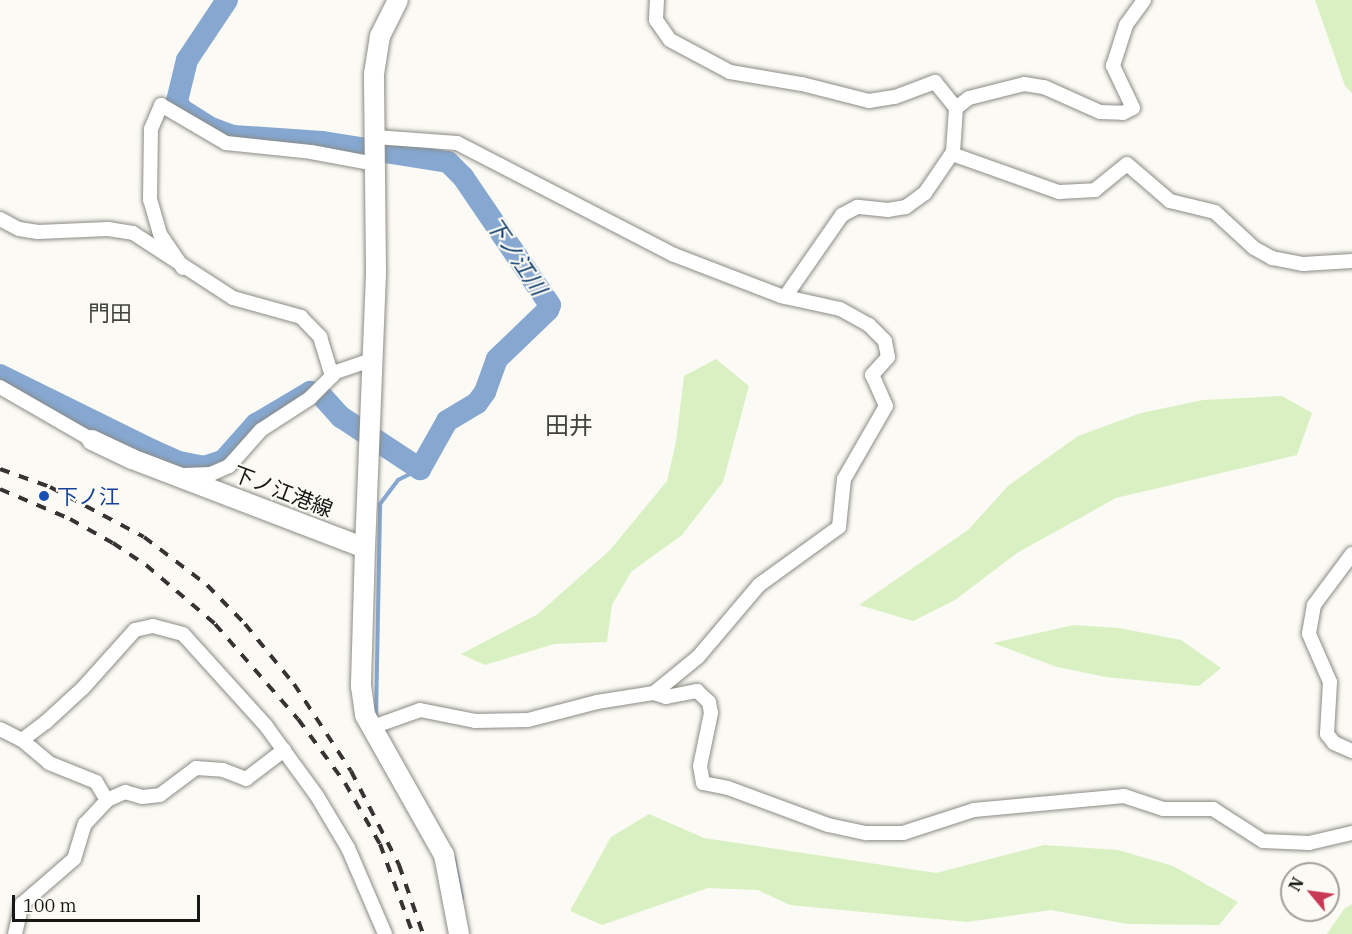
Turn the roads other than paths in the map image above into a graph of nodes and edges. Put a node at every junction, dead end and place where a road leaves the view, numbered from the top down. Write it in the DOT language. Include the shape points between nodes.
graph roads {
  1 [pos="398,0"];
  2 [pos="657,0"];
  3 [pos="1144,0"];
  4 [pos="956,108"];
  5 [pos="375,137"];
  6 [pos="952,154"];
  7 [pos="376,163"];
  8 [pos="0,219"];
  9 [pos="1352,261"];
  10 [pos="183,268"];
  11 [pos="785,297"];
  12 [pos="373,359"];
  13 [pos="332,376"];
  14 [pos="0,387"];
  15 [pos="93,440"];
  16 [pos="168,472"];
  17 [pos="365,548"];
  18 [pos="1352,554"];
  19 [pos="654,693"];
  20 [pos="376,726"];
  21 [pos="0,729"];
  22 [pos="22,740"];
  23 [pos="284,750"];
  24 [pos="1352,751"];
  25 [pos="108,800"];
  26 [pos="1352,833"];
  27 [pos="15,934"];
  28 [pos="385,934"];
  29 [pos="459,934"];
  1 -- 5 [label="main road" via="377,51"];
  2 -- 4 [label="street" via="656,20 670,40 729,72 802,84 868,101 895,97 935,82"];
  3 -- 4 [label="street" via="1126,26 1113,66 1133,108 1123,113 1100,112 1044,87 1024,84 969,98"];
  4 -- 6 [label="street" via="957,138"];
  5 -- 7 [label="main road, 下ノ江港線"];
  5 -- 11 [label="street" via="457,143 674,255"];
  6 -- 9 [label="street" via="1059,192 1095,190 1127,164 1170,201 1215,212 1254,248 1272,258 1303,264"];
  6 -- 11 [label="street" via="925,193 906,207 857,207 842,215"];
  7 -- 10 [label="street" via="226,144 161,105 151,129 150,200 164,241"];
  7 -- 12 [label="main road, 下ノ江港線"];
  8 -- 10 [label="street" via="19,229 38,232 125,231 149,242"];
  10 -- 13 [label="street" via="233,298 301,317 320,337"];
  11 -- 19 [label="street" via="840,309 869,325 885,340 888,357 872,375 886,406 844,479 838,527 759,585 698,657"];
  12 -- 13 [label="street" via="350,365"];
  12 -- 17 [label="main road, 下ノ江港線"];
  13 -- 16 [label="street" via="314,394 261,430 224,469 196,476"];
  14 -- 15 [label="street"];
  15 -- 16 [label="main road, 下ノ江港線"];
  16 -- 17 [label="main road, 下ノ江港線"];
  17 -- 20 [label="main road" via="361,686"];
  18 -- 24 [label="street" via="1314,605 1309,634 1330,682 1327,734 1334,743"];
  19 -- 20 [label="street" via="597,702 528,720 475,721 428,710 404,714"];
  19 -- 26 [label="street" via="666,697 697,691 709,702 711,713 700,766 703,783 728,788 828,825 867,833 903,833 974,810 1124,796 1163,809 1213,809 1263,841 1308,843"];
  20 -- 29 [label="main road" via="444,855"];
  21 -- 22 [label="street"];
  22 -- 23 [label="street" via="75,696 129,633 153,626 183,634 194,643"];
  22 -- 25 [label="street" via="49,763 96,782"];
  23 -- 25 [label="street" via="246,779 222,770 196,768 160,795 142,797 125,792"];
  23 -- 28 [label="street" via="334,822"];
  25 -- 27 [label="street" via="85,824 74,859 22,904"];
}
